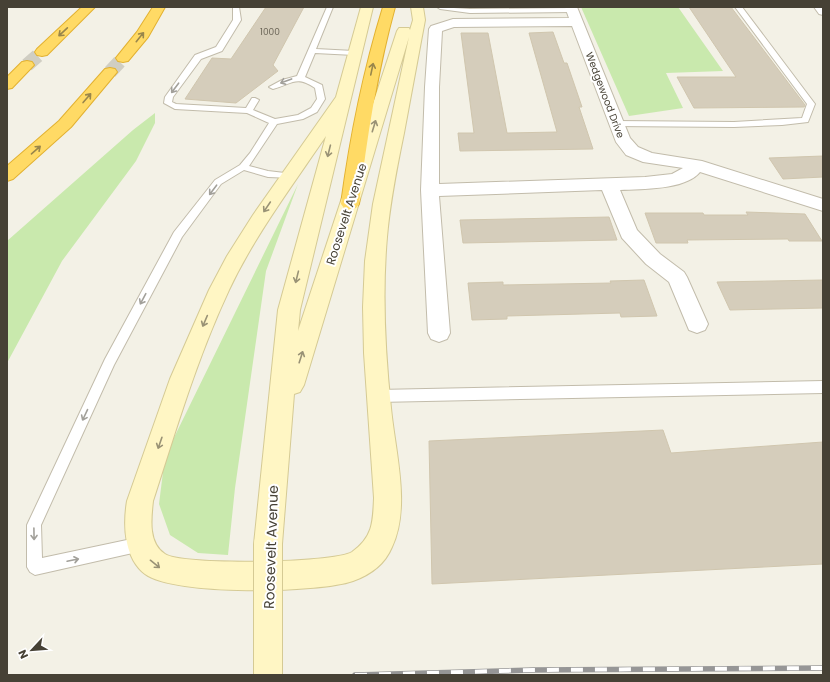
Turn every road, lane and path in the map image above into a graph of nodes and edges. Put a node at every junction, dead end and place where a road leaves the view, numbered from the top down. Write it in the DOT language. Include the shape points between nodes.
graph roads {
  1 [pos="159,7"];
  2 [pos="236,7"];
  3 [pos="330,7"];
  4 [pos="367,7"];
  5 [pos="389,7"];
  6 [pos="412,7"];
  7 [pos="417,7"];
  8 [pos="440,7"];
  9 [pos="738,7"];
  10 [pos="820,7"];
  11 [pos="548,8"];
  12 [pos="89,9"];
  13 [pos="470,9"];
  14 [pos="823,11"];
  15 [pos="574,13"];
  16 [pos="312,50"];
  17 [pos="42,52"];
  18 [pos="354,53"];
  19 [pos="123,58"];
  20 [pos="27,65"];
  21 [pos="110,72"];
  22 [pos="301,77"];
  23 [pos="7,85"];
  24 [pos="273,87"];
  25 [pos="255,100"];
  26 [pos="342,100"];
  27 [pos="248,111"];
  28 [pos="274,122"];
  29 [pos="616,124"];
  30 [pos="696,165"];
  31 [pos="243,167"];
  32 [pos="7,175"];
  33 [pos="290,176"];
  34 [pos="609,185"];
  35 [pos="430,190"];
  36 [pos="350,204"];
  37 [pos="823,205"];
  38 [pos="697,324"];
  39 [pos="439,333"];
  40 [pos="823,387"];
  41 [pos="378,396"];
  42 [pos="280,420"];
  43 [pos="141,545"];
  44 [pos="268,675"];
  19 -- 1 [label="highway, one-way" via="143,34"];
  2 -- 27 [label="lane, one-way" via="237,20 219,48 198,57 168,96 168,103 175,106"];
  3 -- 16 [label="lane"];
  4 -- 18 [label="main road, Roosevelt Avenue"];
  36 -- 5 [label="highway, one-way" via="358,137 376,50"];
  36 -- 6 [label="main road, Roosevelt Avenue, one-way"];
  7 -- 41 [label="main road" via="418,20 377,238 374,333"];
  8 -- 13 [label="lane"];
  9 -- 29 [label="lane" via="811,104 805,120 725,124"];
  10 -- 14 [label="street"];
  11 -- 13 [label="lane"];
  11 -- 15 [label="lane"];
  12 -- 17 [label="highway, one-way"];
  15 -- 29 [label="street, Wedgewood Drive"];
  15 -- 35 [label="street" via="453,23 436,30"];
  16 -- 18 [label="lane"];
  16 -- 22 [label="lane"];
  18 -- 26 [label="main road, Roosevelt Avenue"];
  20 -- 23 [label="highway"];
  32 -- 21 [label="highway, one-way" via="65,124"];
  22 -- 24 [label="lane, one-way" via="286,80"];
  22 -- 28 [label="lane" via="319,86 321,99 314,110 300,117"];
  25 -- 27 [label="lane"];
  26 -- 33 [label="main road"];
  26 -- 42 [label="main road, Roosevelt Avenue, one-way" via="289,310"];
  27 -- 28 [label="lane"];
  28 -- 31 [label="lane"];
  29 -- 30 [label="street, Wedgewood Drive" via="622,139 632,151 649,158"];
  30 -- 34 [label="street" via="693,171 678,178"];
  30 -- 37 [label="street, Wedgewood Drive"];
  31 -- 33 [label="lane" via="268,174"];
  31 -- 43 [label="lane, one-way" via="218,182 178,235 109,363 34,525 34,567"];
  33 -- 43 [label="main road, one-way" via="234,261 191,355 140,501 137,518"];
  34 -- 35 [label="street"];
  34 -- 38 [label="street" via="629,233 653,259 677,277"];
  35 -- 39 [label="street"];
  42 -- 36 [label="main road, Roosevelt Avenue, one-way"];
  40 -- 41 [label="lane"];
  43 -- 41 [label="main road, one-way" via="148,558 158,568 208,576 323,573 353,566 367,558 383,537 386,522 387,485"];
  42 -- 44 [label="main road, Roosevelt Avenue, bridge" via="268,544"];
}
